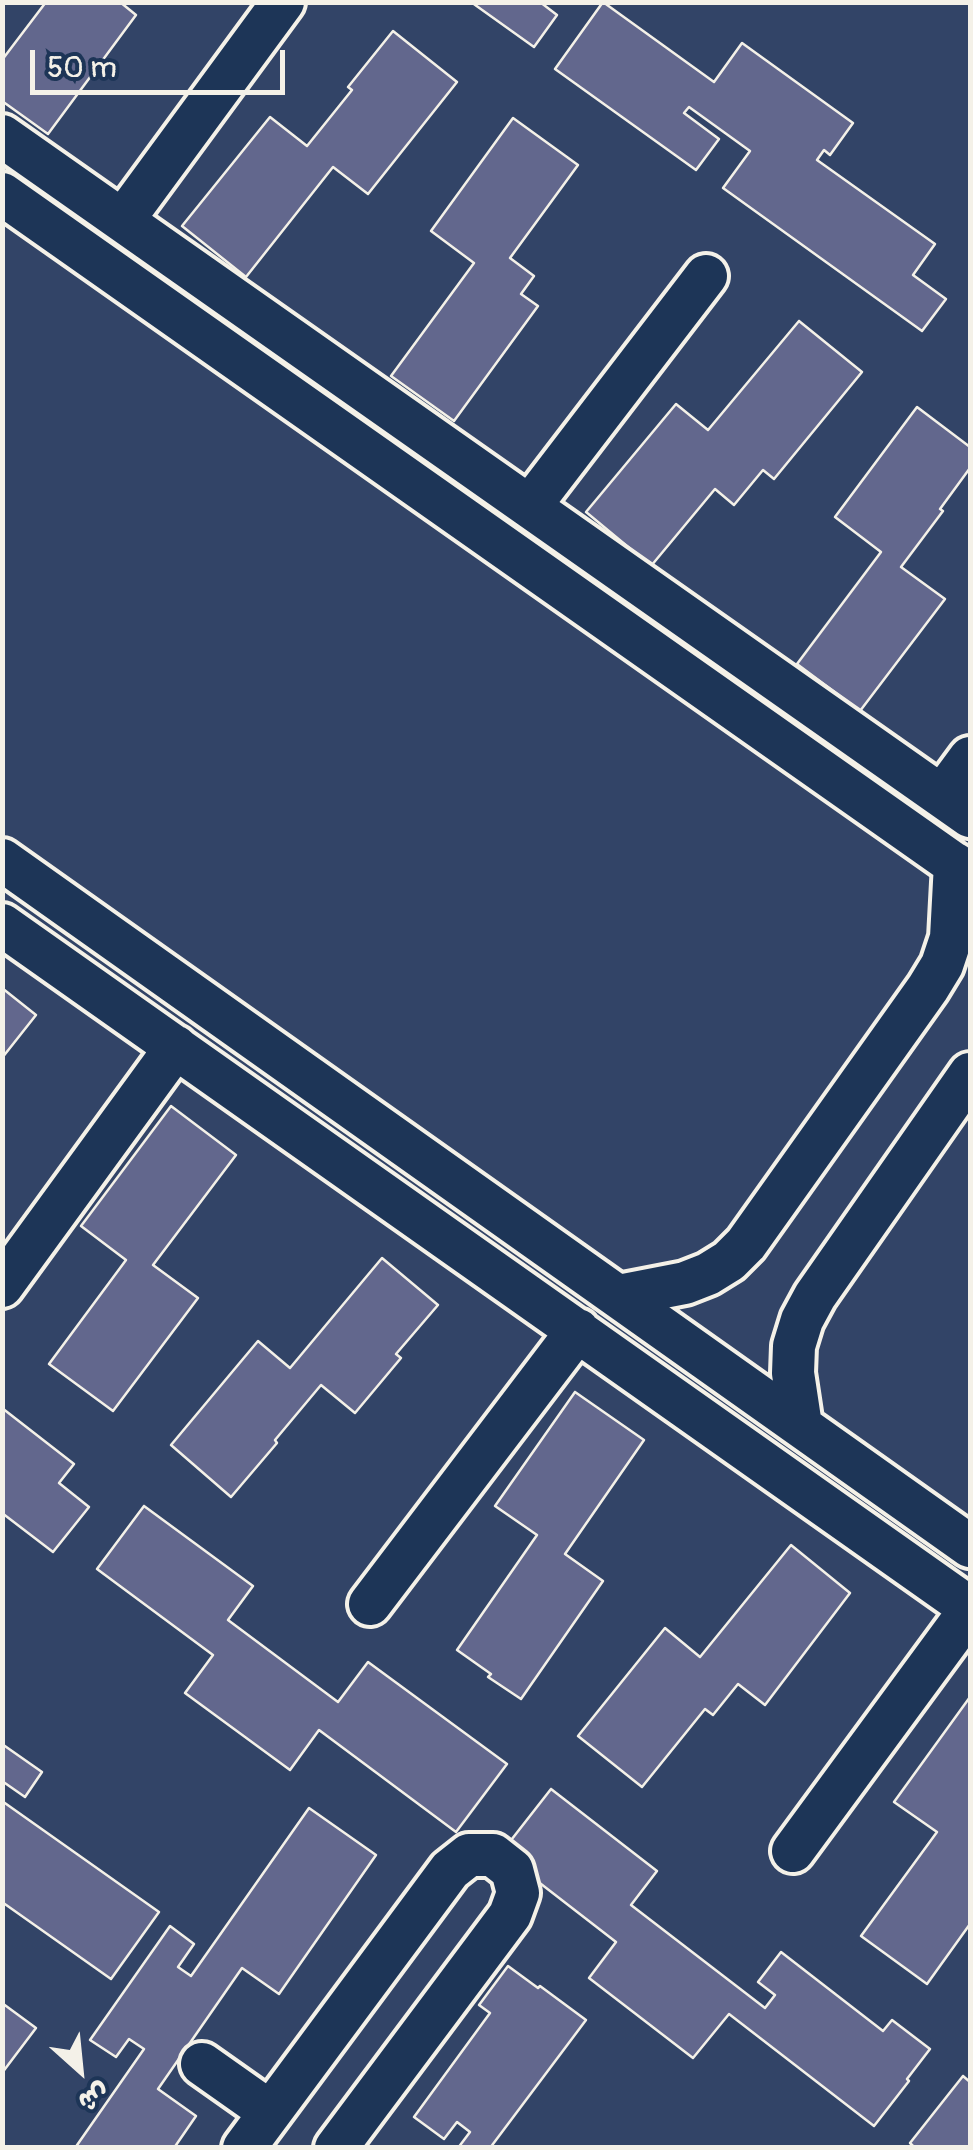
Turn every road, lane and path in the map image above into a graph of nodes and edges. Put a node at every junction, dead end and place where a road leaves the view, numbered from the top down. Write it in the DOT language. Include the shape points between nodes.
graph roads {
  1 [pos="283,2"];
  2 [pos="2,136"];
  3 [pos="2,194"];
  4 [pos="123,220"];
  5 [pos="706,276"];
  6 [pos="530,506"];
  7 [pos="970,758"];
  8 [pos="956,806"];
  9 [pos="2,860"];
  10 [pos="963,870"];
  11 [pos="2,925"];
  12 [pos="176,1047"];
  13 [pos="970,1074"];
  14 [pos="2,1286"];
  15 [pos="618,1296"];
  16 [pos="578,1330"];
  17 [pos="801,1426"];
  18 [pos="970,1546"];
  19 [pos="370,1604"];
  20 [pos="970,1609"];
  21 [pos="793,1851"];
  22 [pos="202,2064"];
  23 [pos="270,2112"];
  24 [pos="244,2148"];
  25 [pos="336,2148"];
  1 -- 4 [label="street"];
  2 -- 4 [label="street"];
  3 -- 10 [label="street"];
  4 -- 6 [label="street"];
  5 -- 6 [label="street"];
  6 -- 8 [label="street"];
  7 -- 8 [label="street"];
  9 -- 15 [label="street"];
  10 -- 15 [label="street" via="942,964 746,1244 708,1274"];
  11 -- 12 [label="street"];
  12 -- 14 [label="street"];
  12 -- 16 [label="street"];
  13 -- 17 [label="street" via="802,1320 793,1373"];
  15 -- 17 [label="street"];
  16 -- 19 [label="street"];
  16 -- 20 [label="street"];
  17 -- 18 [label="street"];
  20 -- 21 [label="street"];
  22 -- 23 [label="street"];
  23 -- 24 [label="street"];
  23 -- 25 [label="street" via="450,1870 469,1856 493,1856 512,1870 518,1893 510,1915"];
}
